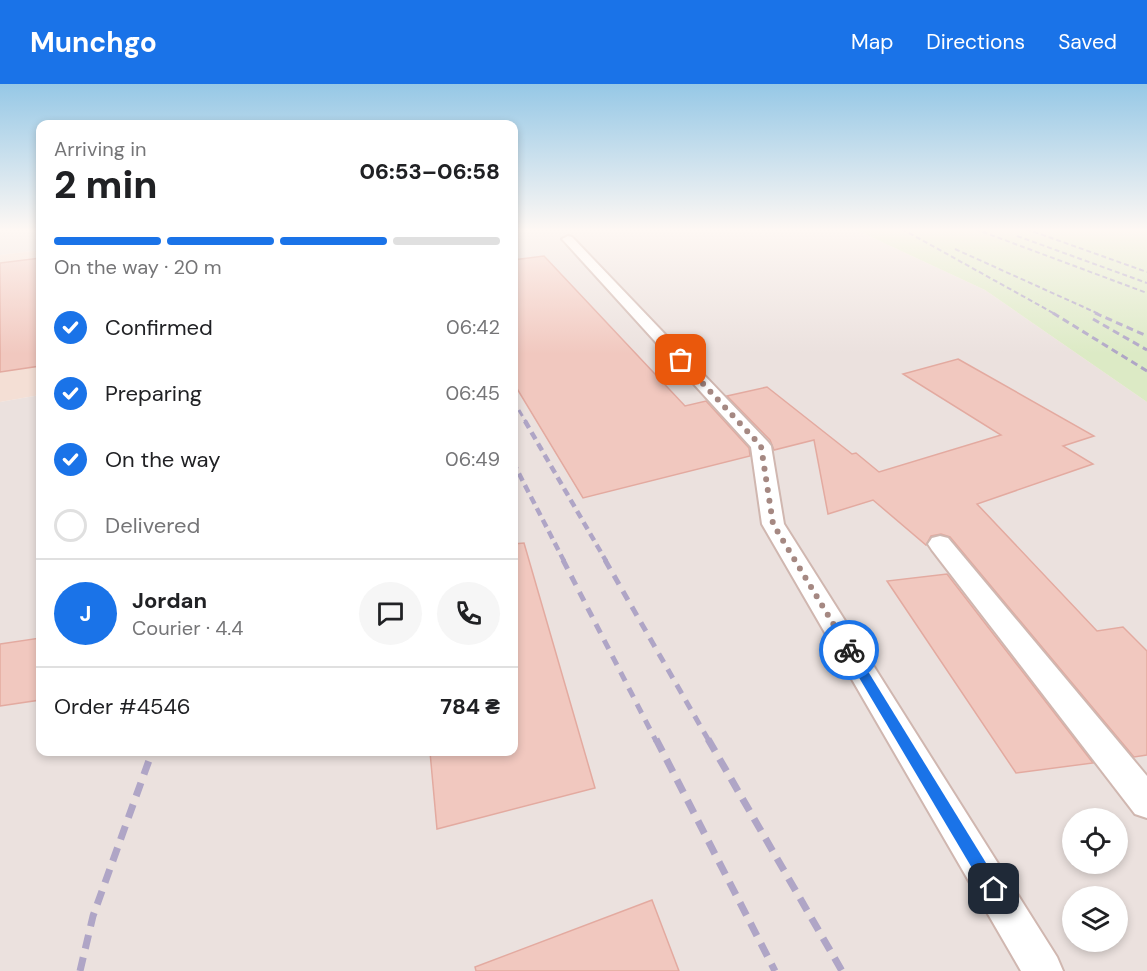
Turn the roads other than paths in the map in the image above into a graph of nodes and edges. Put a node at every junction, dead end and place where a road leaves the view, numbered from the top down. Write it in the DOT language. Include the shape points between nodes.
graph roads {
  1 [pos="597,270"];
  2 [pos="940,544"];
  3 [pos="1147,802"];
  4 [pos="1043,971"];
  1 -- 4 [label="lane" via="761,446 773,524"];
  2 -- 3 [label="lane"];
}
